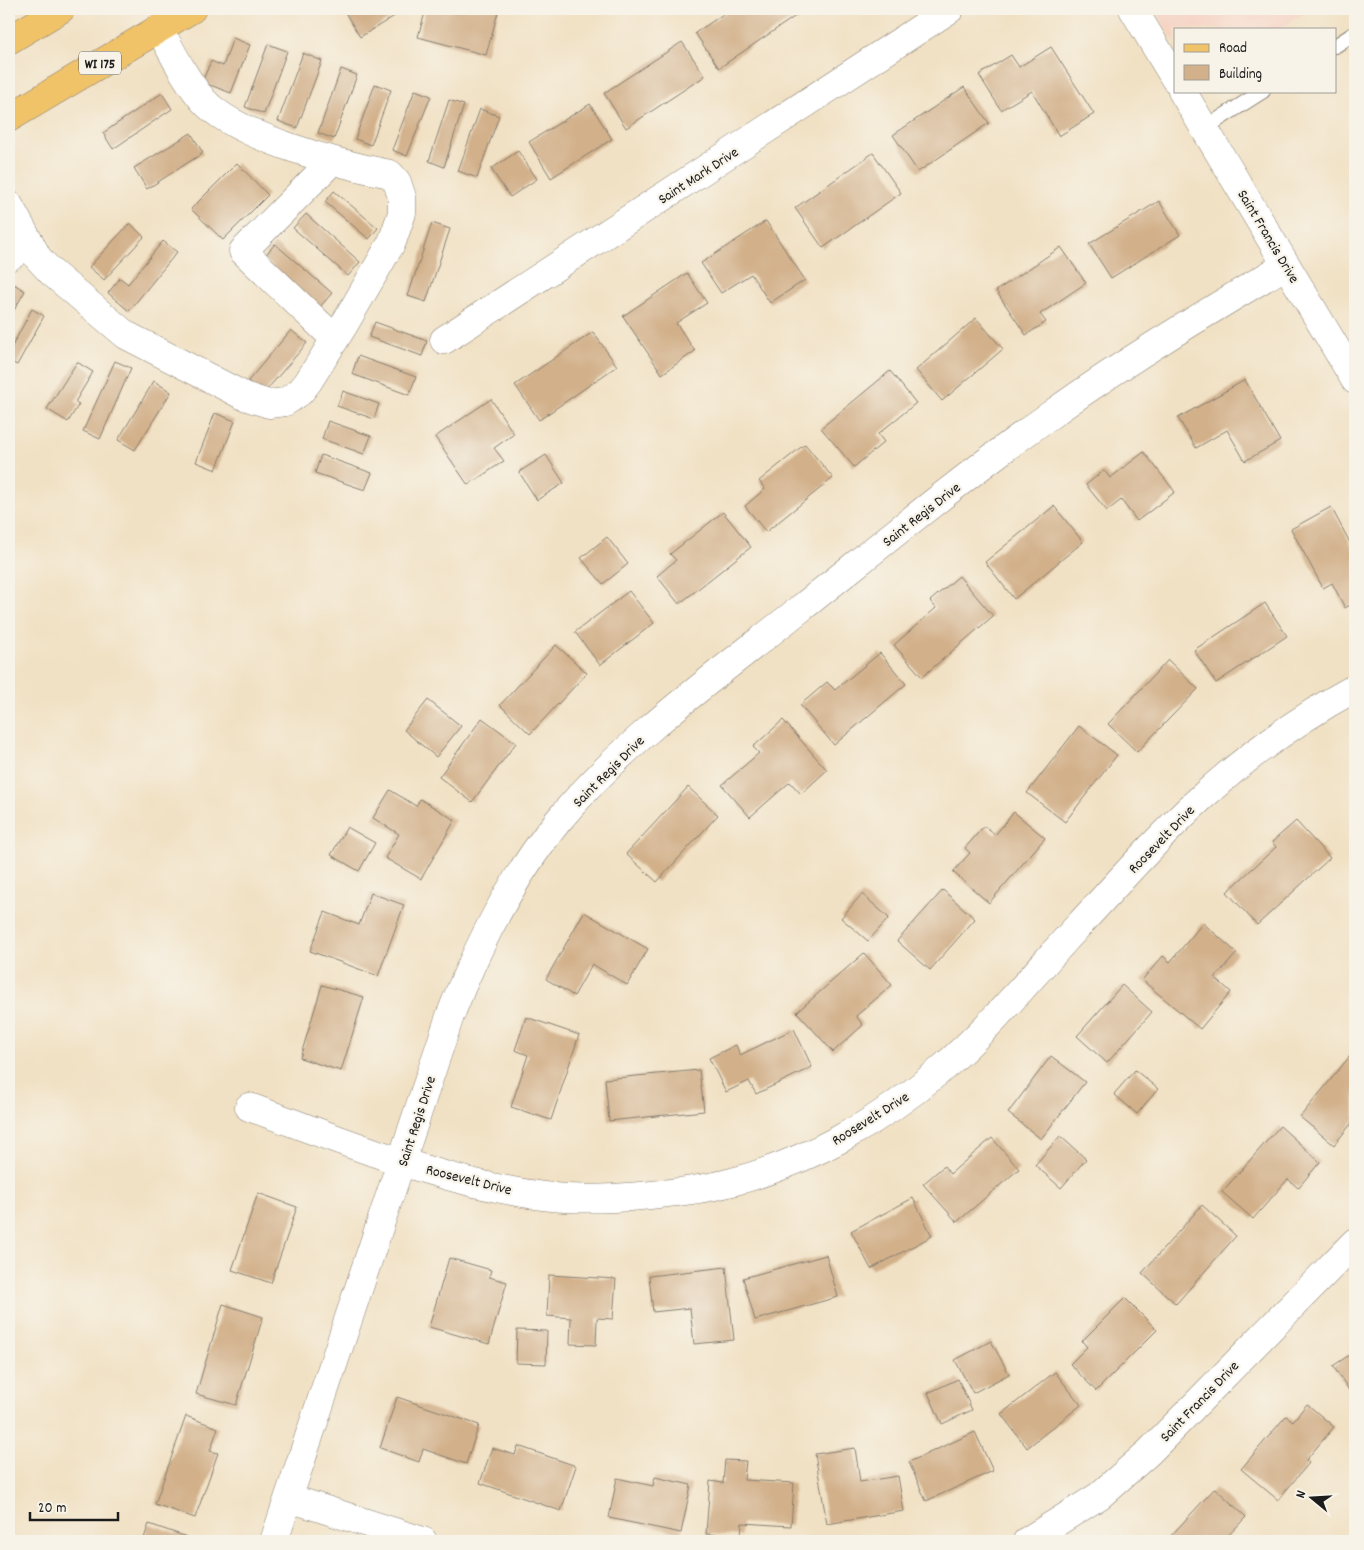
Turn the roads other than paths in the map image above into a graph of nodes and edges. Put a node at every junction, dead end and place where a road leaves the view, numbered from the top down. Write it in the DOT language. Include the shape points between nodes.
graph roads {
  1 [pos="62,9"];
  2 [pos="192,9"];
  3 [pos="950,9"];
  4 [pos="1133,9"];
  5 [pos="159,28"];
  6 [pos="1355,33"];
  7 [pos="9,40"];
  8 [pos="1336,45"];
  9 [pos="1174,77"];
  10 [pos="1183,92"];
  11 [pos="1261,92"];
  12 [pos="9,118"];
  13 [pos="1205,128"];
  14 [pos="332,161"];
  15 [pos="9,204"];
  16 [pos="19,250"];
  17 [pos="1286,265"];
  18 [pos="335,339"];
  19 [pos="444,340"];
  20 [pos="1355,380"];
  21 [pos="1355,688"];
  22 [pos="249,1107"];
  23 [pos="402,1161"];
  24 [pos="1355,1242"];
  25 [pos="289,1498"];
  26 [pos="274,1541"];
  27 [pos="423,1541"];
  28 [pos="1027,1541"];
  1 -- 7 [label="main road"];
  2 -- 5 [label="main road, WI 175"];
  3 -- 19 [label="street, Saint Mark Drive"];
  4 -- 9 [label="street"];
  5 -- 12 [label="main road, WI 175"];
  5 -- 14 [label="street" via="178,64 203,100 217,113 246,128"];
  6 -- 8 [label="lane"];
  10 -- 13 [label="street, Saint Francis Drive"];
  11 -- 13 [label="lane"];
  13 -- 17 [label="street, Saint Francis Drive"];
  14 -- 18 [label="street" via="390,174 397,182 402,197 402,213 392,242"];
  14 -- 18 [label="street" via="243,251"];
  15 -- 16 [label="street"];
  16 -- 18 [label="street" via="38,258 126,335 244,396 270,404 285,402 304,387"];
  17 -- 20 [label="street, Saint Francis Drive"];
  17 -- 23 [label="street, Saint Regis Drive" via="1148,349 1042,421 660,719 601,773 522,870 484,936 450,1016"];
  21 -- 23 [label="street, Roosevelt Drive" via="1304,719 1227,775 1161,837 940,1071 852,1133 800,1158 732,1182 690,1191 607,1199 544,1196 476,1183"];
  22 -- 23 [label="street, Roosevelt Drive"];
  23 -- 25 [label="street, Saint Regis Drive"];
  24 -- 28 [label="street, Saint Francis Drive" via="1149,1452 1099,1496"];
  25 -- 26 [label="street, Saint Regis Drive"];
  25 -- 27 [label="street"];
}
